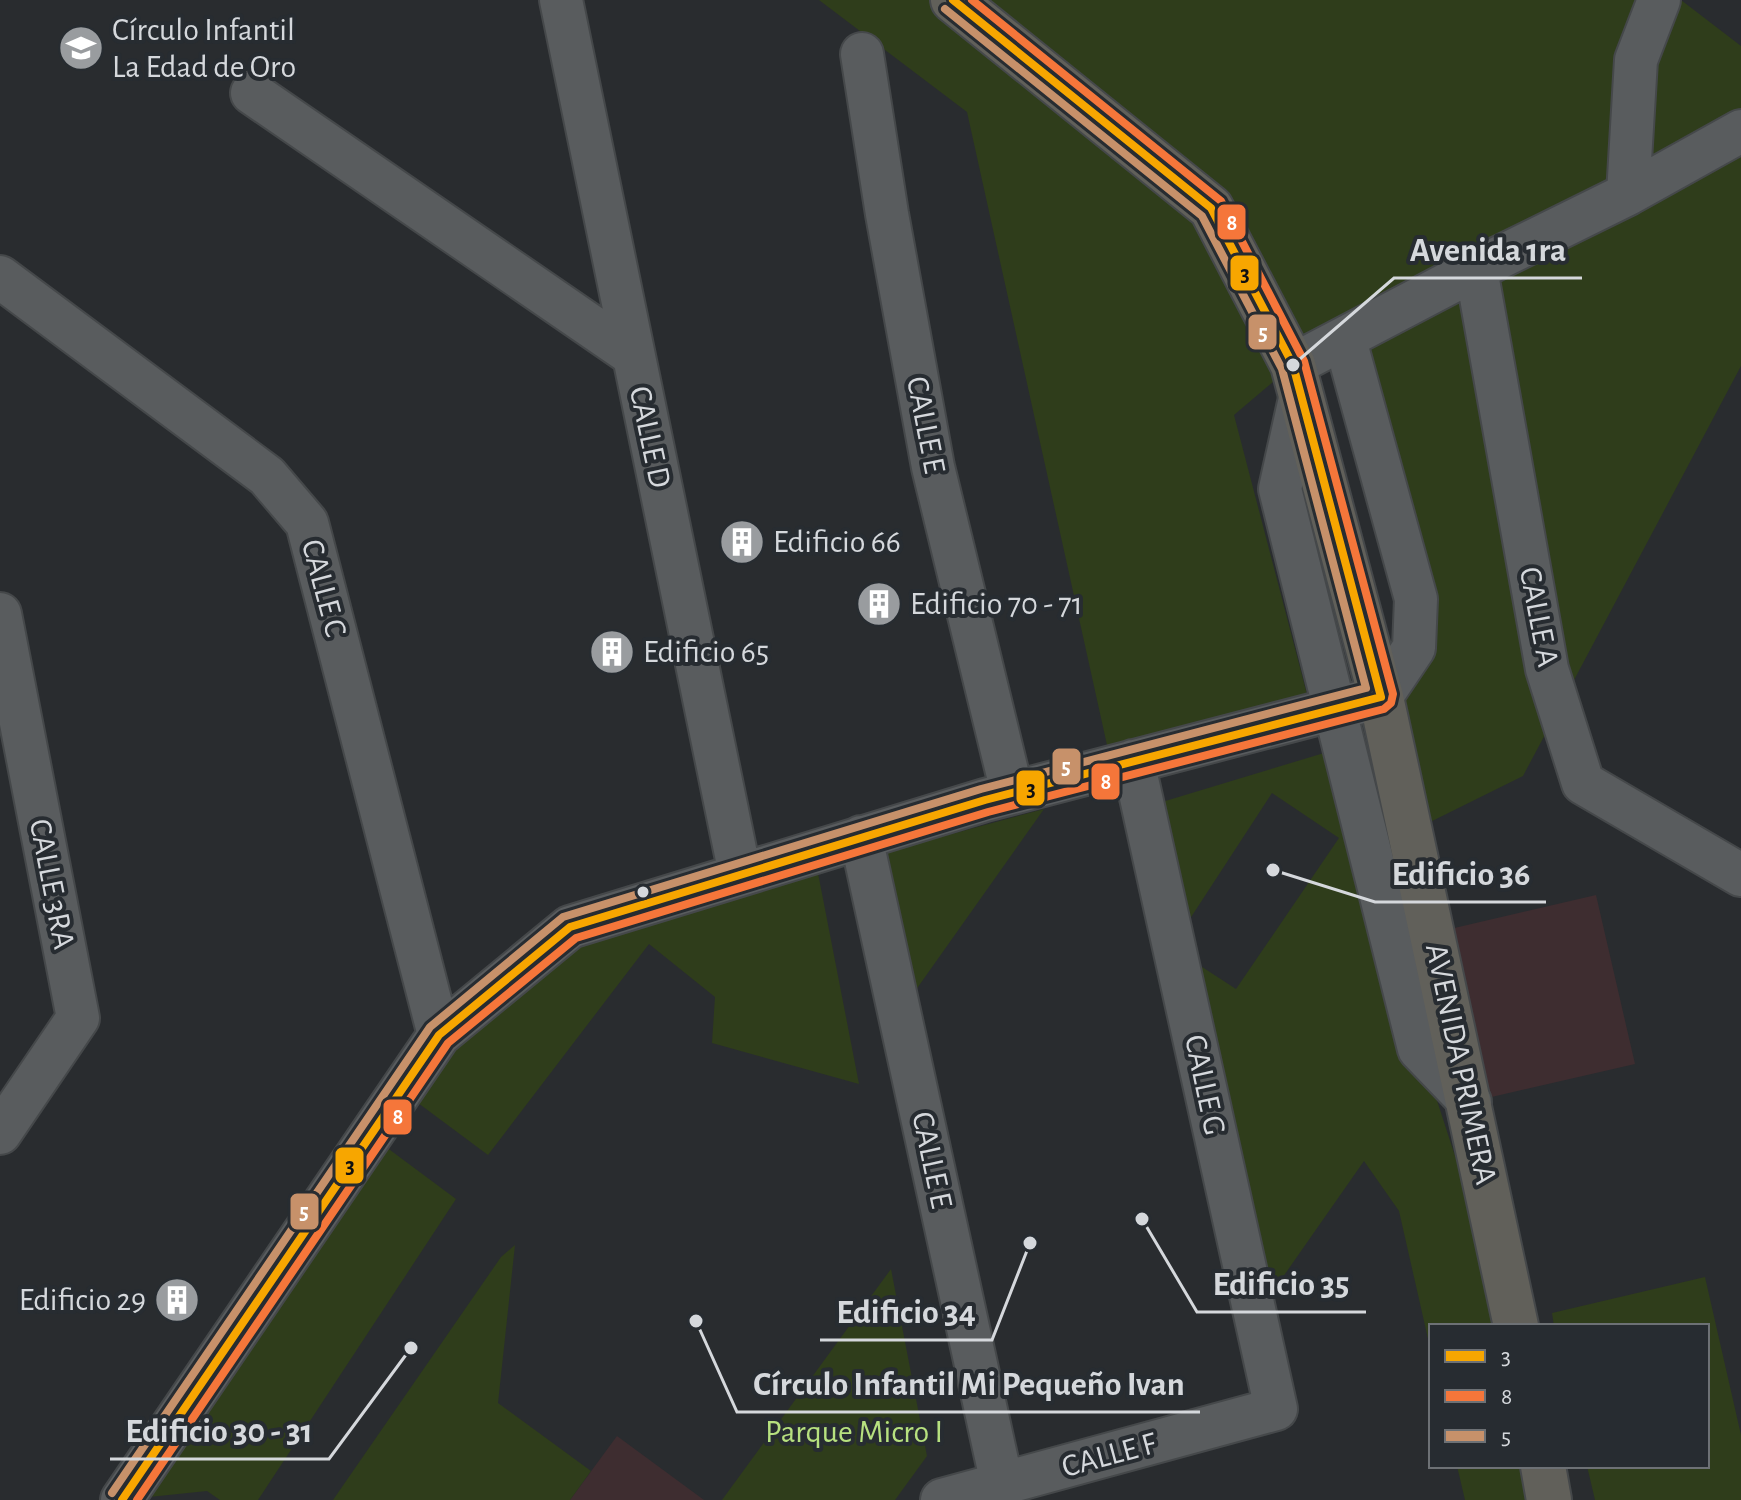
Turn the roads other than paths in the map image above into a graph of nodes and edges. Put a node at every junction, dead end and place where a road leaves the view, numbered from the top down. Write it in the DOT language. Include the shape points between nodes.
graph roads {
  1 [pos="561,0"];
  2 [pos="953,0"];
  3 [pos="1659,0"];
  4 [pos="862,54"];
  5 [pos="252,93"];
  6 [pos="1741,131"];
  7 [pos="1628,194"];
  8 [pos="1476,269"];
  9 [pos="0,277"];
  10 [pos="1345,340"];
  11 [pos="633,355"];
  12 [pos="1297,380"];
  13 [pos="0,614"];
  14 [pos="1381,697"];
  15 [pos="1337,710"];
  16 [pos="1133,761"];
  17 [pos="1012,792"];
  18 [pos="861,837"];
  19 [pos="740,874"];
  20 [pos="1741,875"];
  21 [pos="439,1035"];
  22 [pos="1470,1102"];
  23 [pos="0,1133"];
  24 [pos="1516,1324"];
  25 [pos="1276,1409"];
  26 [pos="1543,1468"];
  27 [pos="1002,1484"];
  28 [pos="122,1500"];
  29 [pos="942,1500"];
  30 [pos="1549,1500"];
  1 -- 11 [label="street, CALLE D"];
  2 -- 12 [label="main road, AVENIDA PRIMERA" via="1211,208"];
  3 -- 7 [label="street" via="1636,60"];
  4 -- 17 [label="street, CALLE E" via="933,467"];
  5 -- 11 [label="street"];
  6 -- 7 [label="street"];
  7 -- 8 [label="street"];
  8 -- 10 [label="street"];
  8 -- 20 [label="street, CALLE A" via="1547,669 1583,783"];
  9 -- 21 [label="street, CALLE C" via="267,476 307,523"];
  10 -- 12 [label="street"];
  10 -- 14 [label="street" via="1416,599 1414,648"];
  11 -- 19 [label="street, CALLE D"];
  12 -- 14 [label="main road, AVENIDA PRIMERA"];
  12 -- 15 [label="street" via="1280,489"];
  13 -- 23 [label="street, CALLE 3RA" via="78,1018"];
  14 -- 15 [label="street"];
  14 -- 22 [label="main road, AVENIDA PRIMERA"];
  15 -- 16 [label="street"];
  15 -- 22 [label="street" via="1419,1049"];
  16 -- 17 [label="street"];
  16 -- 25 [label="street, CALLE G"];
  17 -- 18 [label="street"];
  18 -- 19 [label="street"];
  18 -- 27 [label="street, CALLE E"];
  19 -- 21 [label="street" via="570,927"];
  21 -- 28 [label="street"];
  22 -- 24 [label="main road, AVENIDA PRIMERA"];
  25 -- 27 [label="street, CALLE F"];
  26 -- 30 [label="main road"];
  27 -- 29 [label="street, CALLE F"];
}
